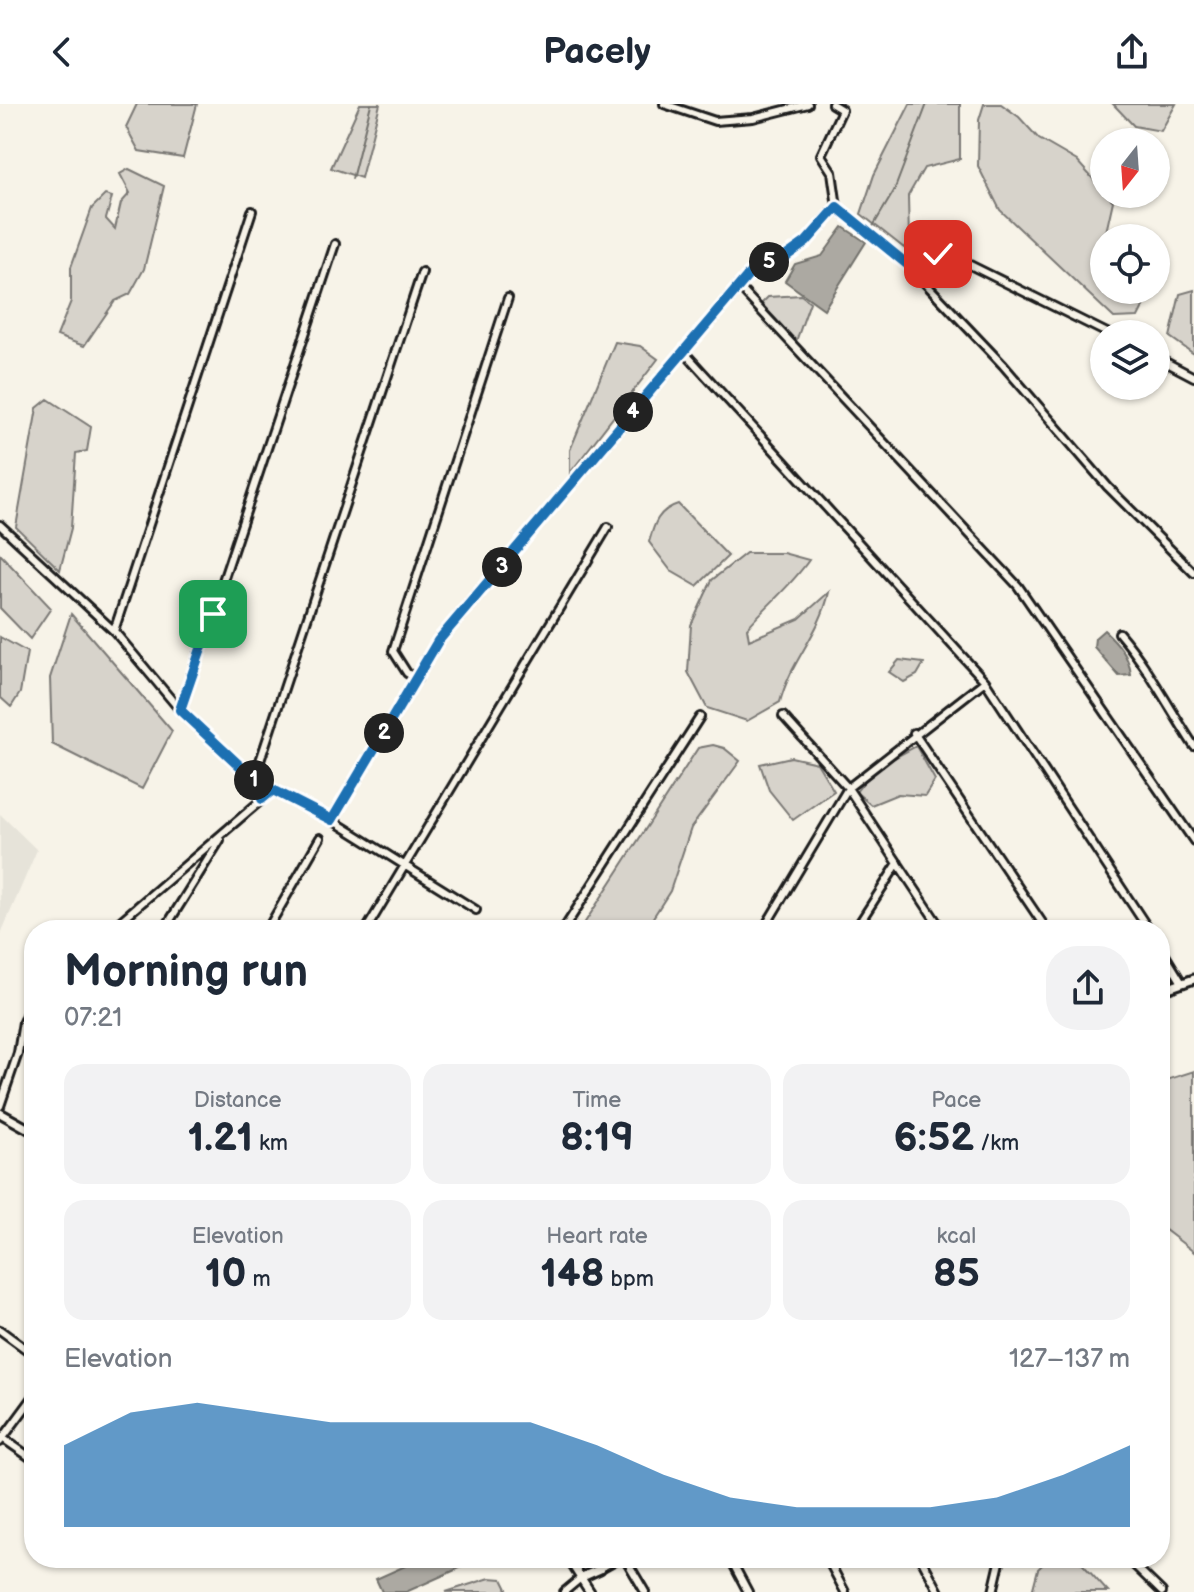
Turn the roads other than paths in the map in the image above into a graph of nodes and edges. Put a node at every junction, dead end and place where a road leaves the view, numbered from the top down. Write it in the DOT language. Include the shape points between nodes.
graph roads {
  1 [pos="664,104"];
  2 [pos="808,104"];
  3 [pos="832,104"];
  4 [pos="844,107"];
  5 [pos="837,207"];
  6 [pos="252,211"];
  7 [pos="335,244"];
  8 [pos="908,265"];
  9 [pos="422,272"];
  10 [pos="738,286"];
  11 [pos="508,298"];
  12 [pos="1090,325"];
  13 [pos="684,352"];
  14 [pos="1170,364"];
  15 [pos="1194,377"];
  16 [pos="0,525"];
  17 [pos="608,527"];
  18 [pos="1194,573"];
  19 [pos="114,631"];
  20 [pos="1119,633"];
  21 [pos="417,679"];
  22 [pos="985,681"];
  23 [pos="180,710"];
  24 [pos="783,716"];
  25 [pos="700,717"];
  26 [pos="914,733"];
  27 [pos="1194,746"];
  28 [pos="254,779"];
  29 [pos="848,788"];
  30 [pos="262,799"];
  31 [pos="332,820"];
  32 [pos="224,833"];
  33 [pos="320,838"];
  34 [pos="1194,841"];
  35 [pos="898,863"];
  36 [pos="405,864"];
  37 [pos="476,910"];
  38 [pos="122,920"];
  39 [pos="170,920"];
  40 [pos="273,920"];
  41 [pos="372,920"];
  42 [pos="569,920"];
  43 [pos="769,920"];
  44 [pos="861,920"];
  45 [pos="935,920"];
  46 [pos="1040,920"];
  47 [pos="1142,920"];
  48 [pos="1170,963"];
  49 [pos="1194,979"];
  50 [pos="1182,983"];
  51 [pos="1170,987"];
  52 [pos="24,1020"];
  53 [pos="0,1106"];
  54 [pos="0,1113"];
  55 [pos="24,1126"];
  56 [pos="0,1330"];
  57 [pos="24,1348"];
  58 [pos="24,1409"];
  59 [pos="1,1439"];
  60 [pos="24,1454"];
  61 [pos="575,1568"];
  62 [pos="631,1568"];
  63 [pos="735,1568"];
  64 [pos="832,1568"];
  65 [pos="926,1568"];
  66 [pos="999,1568"];
  67 [pos="1137,1568"];
  68 [pos="600,1569"];
  69 [pos="582,1577"];
  70 [pos="564,1592"];
  71 [pos="590,1592"];
  72 [pos="645,1592"];
  73 [pos="748,1592"];
  74 [pos="845,1592"];
  75 [pos="939,1592"];
  76 [pos="993,1592"];
  77 [pos="1162,1592"];
  1 -- 2 [label="street" via="715,121"];
  3 -- 4 [label="street"];
  4 -- 5 [label="street" via="821,155 832,172"];
  5 -- 8 [label="street"];
  5 -- 10 [label="street" via="806,242 751,272"];
  6 -- 19 [label="street"];
  7 -- 23 [label="street"];
  8 -- 12 [label="street" via="938,254"];
  8 -- 18 [label="street" via="1108,487"];
  9 -- 28 [label="street"];
  10 -- 13 [label="street"];
  10 -- 34 [label="street" via="1018,586"];
  11 -- 21 [label="street" via="393,651"];
  13 -- 21 [label="street" via="438,641"];
  13 -- 22 [label="street"];
  14 -- 15 [label="street"];
  16 -- 19 [label="street"];
  17 -- 36 [label="street"];
  19 -- 23 [label="street"];
  20 -- 27 [label="street" via="1147,665"];
  21 -- 31 [label="street"];
  22 -- 26 [label="street"];
  22 -- 47 [label="street"];
  23 -- 28 [label="street"];
  24 -- 29 [label="street"];
  25 -- 42 [label="street"];
  26 -- 29 [label="street"];
  26 -- 46 [label="street"];
  28 -- 30 [label="street"];
  29 -- 35 [label="street"];
  29 -- 43 [label="street"];
  30 -- 31 [label="street" via="273,790"];
  30 -- 32 [label="street"];
  31 -- 36 [label="street"];
  32 -- 38 [label="street"];
  32 -- 39 [label="street"];
  33 -- 40 [label="street"];
  35 -- 44 [label="street"];
  35 -- 45 [label="street"];
  36 -- 37 [label="street"];
  36 -- 41 [label="street"];
  48 -- 50 [label="street"];
  49 -- 50 [label="street"];
  50 -- 51 [label="street"];
  52 -- 53 [label="street"];
  54 -- 55 [label="street"];
  56 -- 57 [label="street"];
  58 -- 59 [label="street"];
  59 -- 60 [label="street"];
  61 -- 69 [label="street"];
  62 -- 72 [label="street"];
  63 -- 73 [label="street"];
  64 -- 74 [label="street"];
  65 -- 75 [label="street"];
  66 -- 76 [label="street"];
  67 -- 77 [label="street"];
  68 -- 69 [label="street"];
  69 -- 70 [label="street"];
  69 -- 71 [label="street"];
}
